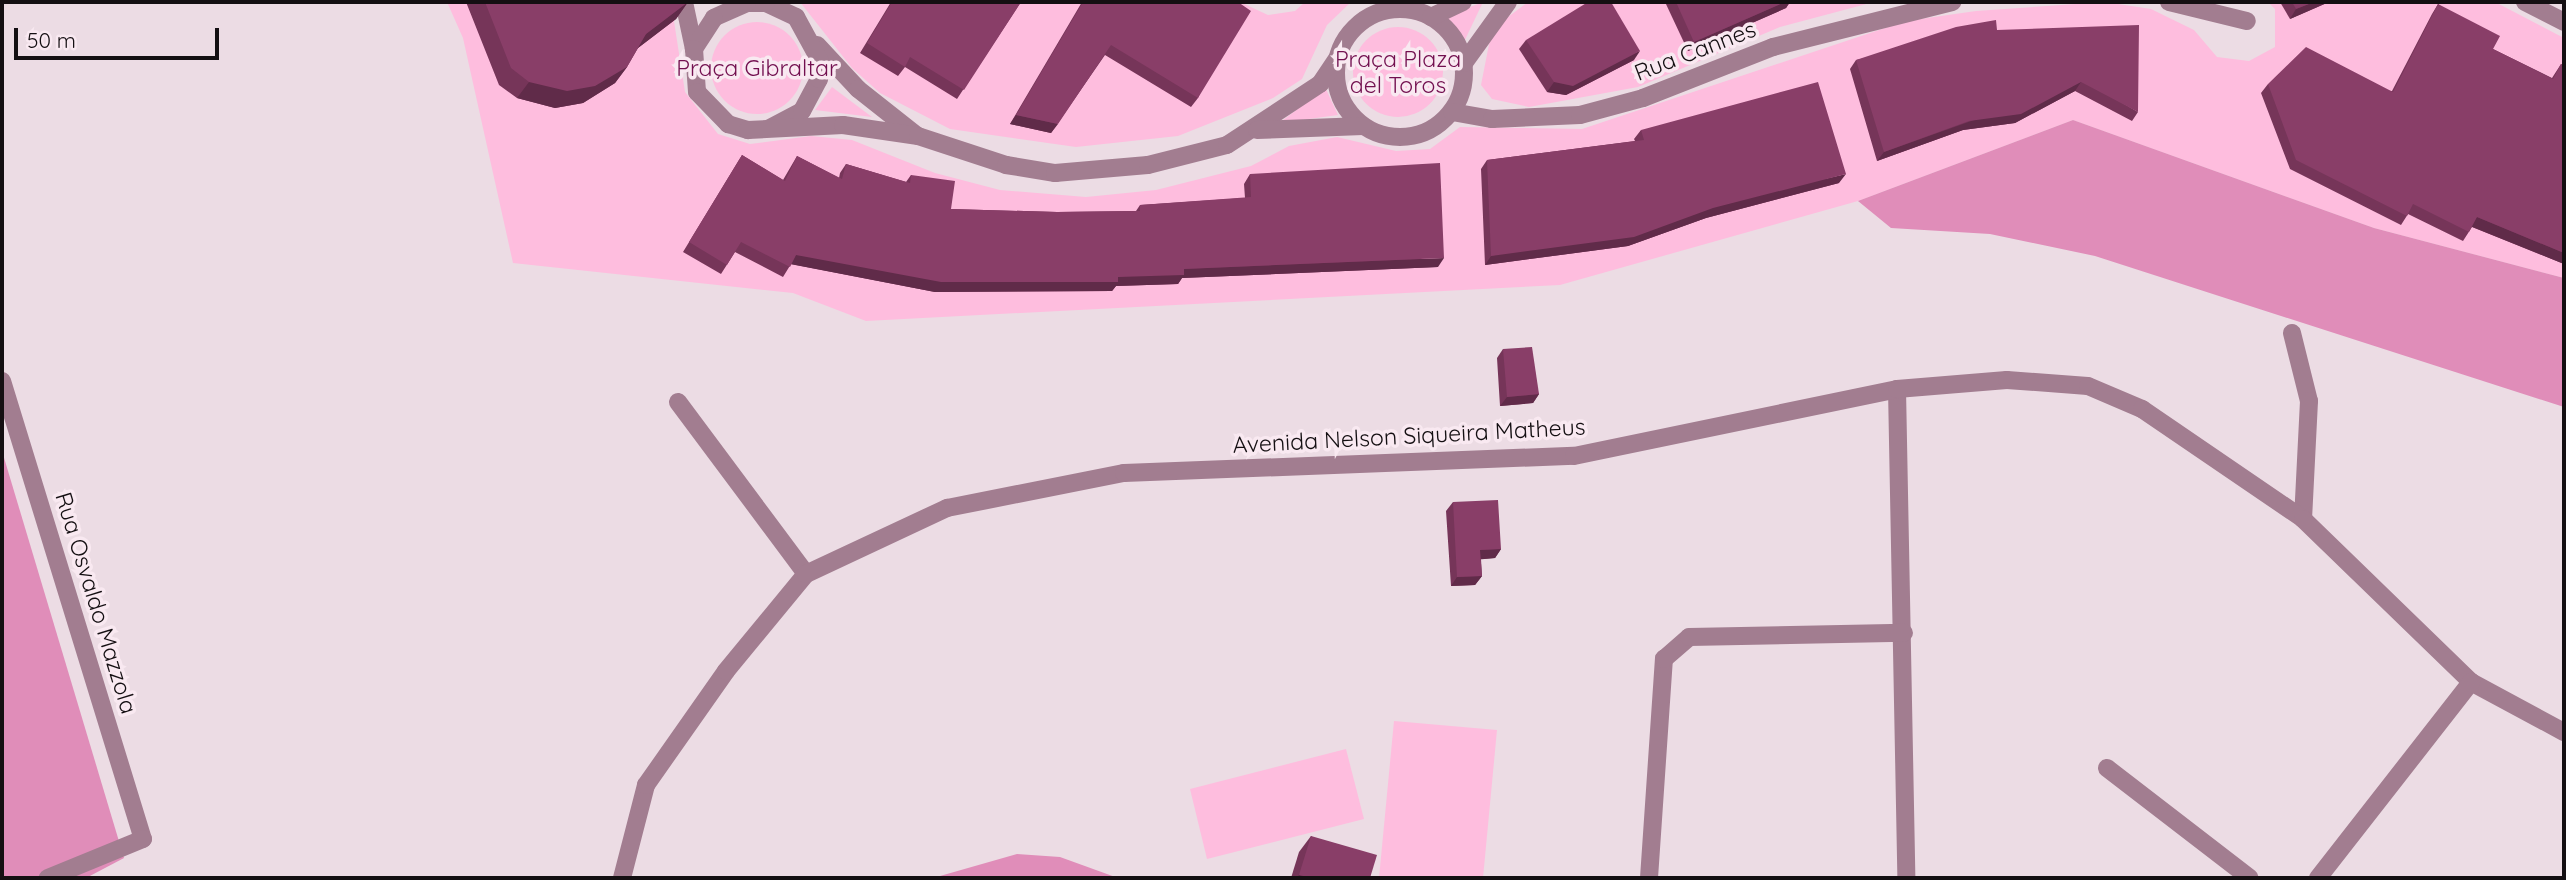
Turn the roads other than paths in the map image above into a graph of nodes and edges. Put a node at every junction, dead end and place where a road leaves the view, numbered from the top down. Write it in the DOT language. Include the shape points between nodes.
graph roads {
  1 [pos="684,2"];
  2 [pos="765,2"];
  3 [pos="1463,2"];
  4 [pos="1508,2"];
  5 [pos="1952,2"];
  6 [pos="2169,2"];
  7 [pos="2525,2"];
  8 [pos="1431,17"];
  9 [pos="2247,21"];
  10 [pos="2564,22"];
  11 [pos="816,44"];
  12 [pos="694,49"];
  13 [pos="1337,59"];
  14 [pos="1464,63"];
  15 [pos="1452,112"];
  16 [pos="1363,126"];
  17 [pos="770,128"];
  18 [pos="1257,130"];
  19 [pos="918,136"];
  20 [pos="2292,333"];
  21 [pos="2,381"];
  22 [pos="1897,389"];
  23 [pos="678,402"];
  24 [pos="2303,519"];
  25 [pos="806,573"];
  26 [pos="1904,632"];
  27 [pos="2471,682"];
  28 [pos="2564,732"];
  29 [pos="2107,768"];
  30 [pos="48,878"];
  31 [pos="622,878"];
  32 [pos="1649,878"];
  33 [pos="1906,878"];
  34 [pos="2250,878"];
  35 [pos="2318,878"];
  1 -- 12 [label="street"];
  2 -- 11 [label="street" via="796,17"];
  2 -- 12 [label="street" via="729,8 701,33"];
  3 -- 8 [label="street"];
  4 -- 14 [label="street"];
  5 -- 15 [label="street, Rua Cannes" via="1785,43 1643,98 1580,115 1492,119"];
  6 -- 9 [label="street"];
  7 -- 10 [label="street"];
  8 -- 13 [label="street" via="1381,12 1353,29"];
  8 -- 14 [label="street" via="1453,36"];
  11 -- 17 [label="street" via="820,61 812,97 788,122"];
  11 -- 19 [label="street" via="858,89"];
  12 -- 17 [label="street" via="697,92 709,111 727,124"];
  13 -- 16 [label="street" via="1340,97"];
  13 -- 18 [label="street" via="1320,84"];
  14 -- 15 [label="street" via="1463,89"];
  15 -- 16 [label="street" via="1410,137"];
  16 -- 18 [label="street"];
  17 -- 19 [label="street" via="843,125"];
  18 -- 19 [label="street" via="1148,165 1055,173 994,162"];
  20 -- 24 [label="street" via="2309,401"];
  21 -- 30 [label="street, Rua Osvaldo Mazzola" via="143,839"];
  22 -- 24 [label="street, Avenida Nelson Siqueira Matheus" via="2007,380 2088,386 2141,409"];
  22 -- 25 [label="street, Avenida Nelson Siqueira Matheus" via="1574,456 1124,473 947,508"];
  22 -- 26 [label="street"];
  23 -- 25 [label="street"];
  24 -- 27 [label="street, Avenida Nelson Siqueira Matheus"];
  25 -- 31 [label="street, Avenida Nelson Siqueira Matheus" via="726,671 646,785"];
  26 -- 32 [label="street" via="1689,638 1664,659"];
  26 -- 33 [label="street"];
  27 -- 28 [label="street, Avenida Nelson Siqueira Matheus"];
  27 -- 35 [label="street"];
  29 -- 34 [label="street"];
}
